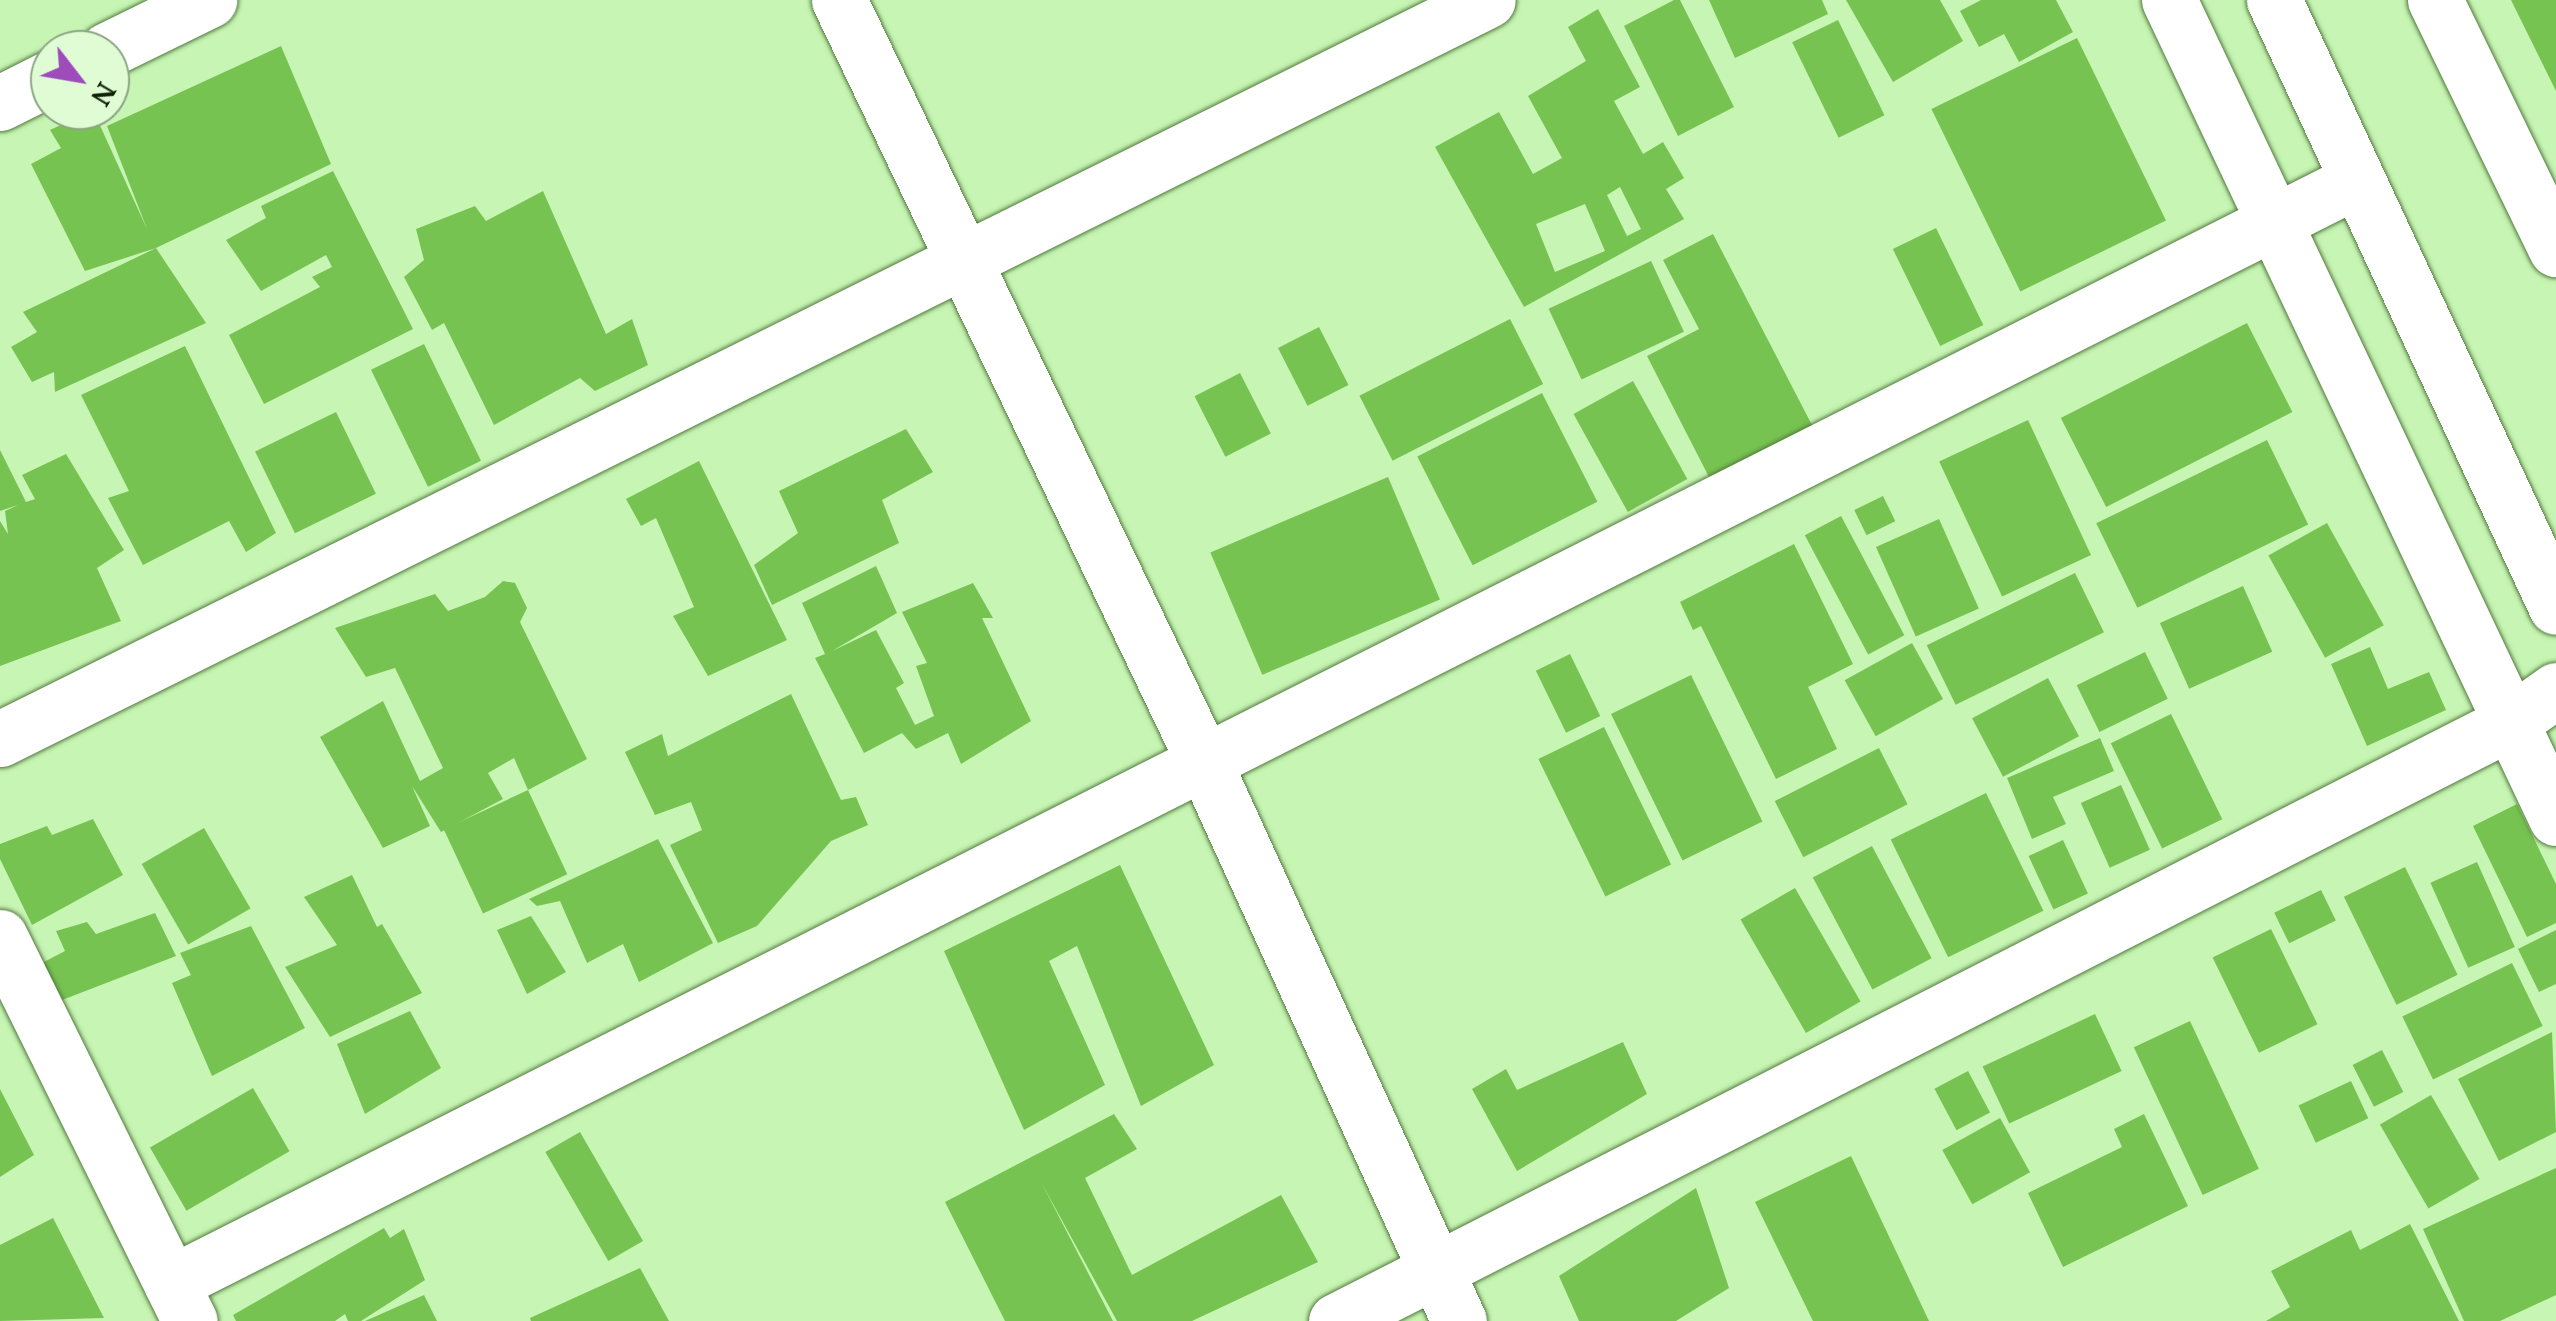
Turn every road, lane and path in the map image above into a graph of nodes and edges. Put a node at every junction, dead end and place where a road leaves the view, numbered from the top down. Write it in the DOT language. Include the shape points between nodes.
graph roads {
  1 [pos="209,0"];
  2 [pos="838,0"];
  3 [pos="1488,0"];
  4 [pos="2169,0"];
  5 [pos="2274,0"];
  6 [pos="2434,0"];
  7 [pos="130,39"];
  8 [pos="30,88"];
  9 [pos="0,102"];
  10 [pos="2356,181"];
  11 [pos="2274,222"];
  12 [pos="2556,249"];
  13 [pos="960,262"];
  14 [pos="2556,607"];
  15 [pos="2556,690"];
  16 [pos="2511,722"];
  17 [pos="0,739"];
  18 [pos="1204,762"];
  19 [pos="2556,818"];
  20 [pos="0,937"];
  21 [pos="1434,1271"];
  22 [pos="180,1302"];
  23 [pos="1336,1321"];
  24 [pos="1459,1321"];
  1 -- 7 [label="street"];
  2 -- 13 [label="street"];
  3 -- 13 [label="street"];
  4 -- 11 [label="street"];
  5 -- 10 [label="street"];
  6 -- 12 [label="street"];
  8 -- 9 [label="street"];
  10 -- 11 [label="street"];
  10 -- 14 [label="street"];
  11 -- 16 [label="street"];
  11 -- 18 [label="street"];
  13 -- 17 [label="street"];
  13 -- 18 [label="street"];
  15 -- 16 [label="street"];
  16 -- 19 [label="street"];
  16 -- 21 [label="street"];
  18 -- 21 [label="street"];
  18 -- 22 [label="street"];
  20 -- 22 [label="street"];
  21 -- 23 [label="street"];
  21 -- 24 [label="street"];
}
